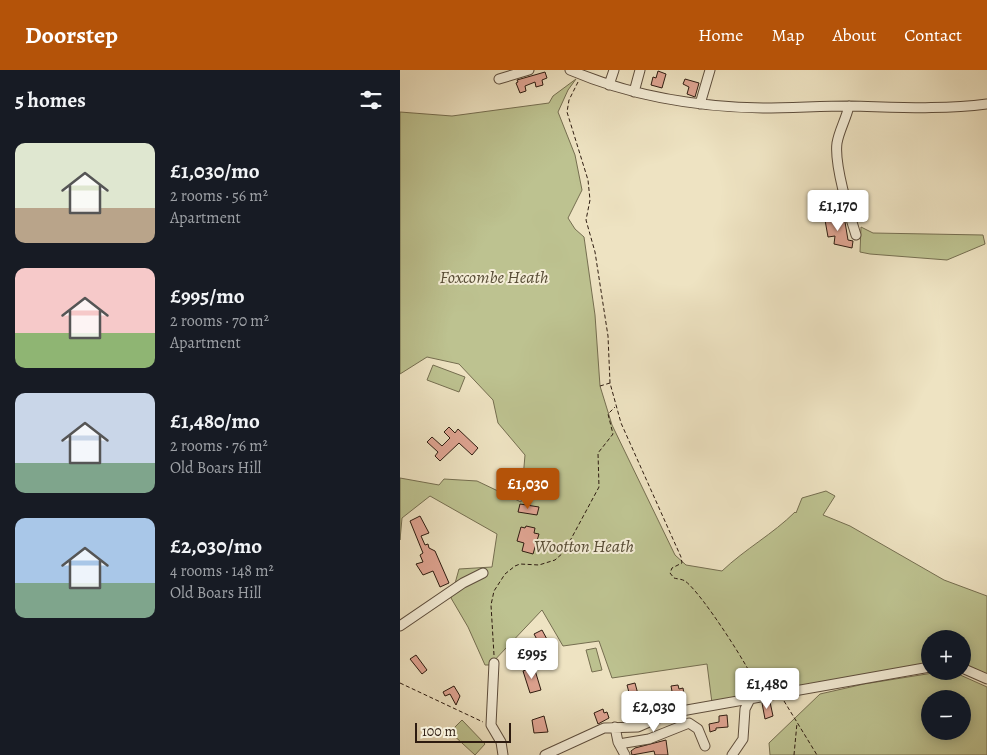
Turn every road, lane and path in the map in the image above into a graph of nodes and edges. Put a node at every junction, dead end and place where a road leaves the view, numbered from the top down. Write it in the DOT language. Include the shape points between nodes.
graph roads {
  1 [pos="530,70"];
  2 [pos="570,70"];
  3 [pos="614,70"];
  4 [pos="640,70"];
  5 [pos="710,70"];
  6 [pos="581,75"];
  7 [pos="499,79"];
  8 [pos="609,85"];
  9 [pos="634,92"];
  10 [pos="700,104"];
  11 [pos="987,104"];
  12 [pos="850,106"];
  13 [pos="856,235"];
  14 [pos="610,383"];
  15 [pos="600,386"];
  16 [pos="616,407"];
  17 [pos="483,573"];
  18 [pos="400,626"];
  19 [pos="494,662"];
  20 [pos="921,669"];
  21 [pos="971,672"];
  22 [pos="759,673"];
  23 [pos="987,679"];
  24 [pos="400,683"];
  25 [pos="757,686"];
  26 [pos="780,694"];
  27 [pos="755,698"];
  28 [pos="798,722"];
  29 [pos="491,725"];
  30 [pos="615,727"];
  31 [pos="619,744"];
  32 [pos="706,746"];
  33 [pos="559,752"];
  34 [pos="503,755"];
  35 [pos="545,755"];
  36 [pos="625,755"];
  37 [pos="732,755"];
  38 [pos="794,755"];
  39 [pos="817,755"];
  1 -- 7 [label="street"];
  2 -- 6 [label="street"];
  3 -- 8 [label="street"];
  4 -- 9 [label="street"];
  5 -- 10 [label="street"];
  6 -- 8 [label="street"];
  6 -- 14 [label="path" via="569,100 568,112 588,180 590,200 586,220 595,252 608,336"];
  8 -- 9 [label="street"];
  9 -- 10 [label="street"];
  10 -- 12 [label="street" via="760,108"];
  11 -- 12 [label="street" via="950,108"];
  12 -- 13 [label="street" via="836,146"];
  14 -- 15 [label="path"];
  14 -- 16 [label="path"];
  16 -- 19 [label="path" via="608,414 613,434 598,453 598,487 564,552 539,565 516,566 505,574 494,591 491,605"];
  16 -- 25 [label="path" via="631,449 681,557 682,563 672,568 670,573 674,578 684,580 697,594 732,643"];
  17 -- 18 [label="street" via="462,583"];
  19 -- 29 [label="street"];
  20 -- 26 [label="street"];
  21 -- 23 [label="street"];
  22 -- 25 [label="path"];
  24 -- 29 [label="path"];
  25 -- 27 [label="path"];
  26 -- 27 [label="street"];
  26 -- 28 [label="path"];
  27 -- 30 [label="street" via="670,713 638,727"];
  27 -- 37 [label="street" via="745,709 743,739"];
  28 -- 38 [label="path"];
  28 -- 39 [label="path"];
  29 -- 34 [label="street" via="501,742"];
  30 -- 31 [label="street"];
  30 -- 33 [label="street" via="604,728"];
  31 -- 32 [label="street" via="654,737 689,723 698,729"];
  31 -- 36 [label="street"];
  33 -- 35 [label="street"];
}
